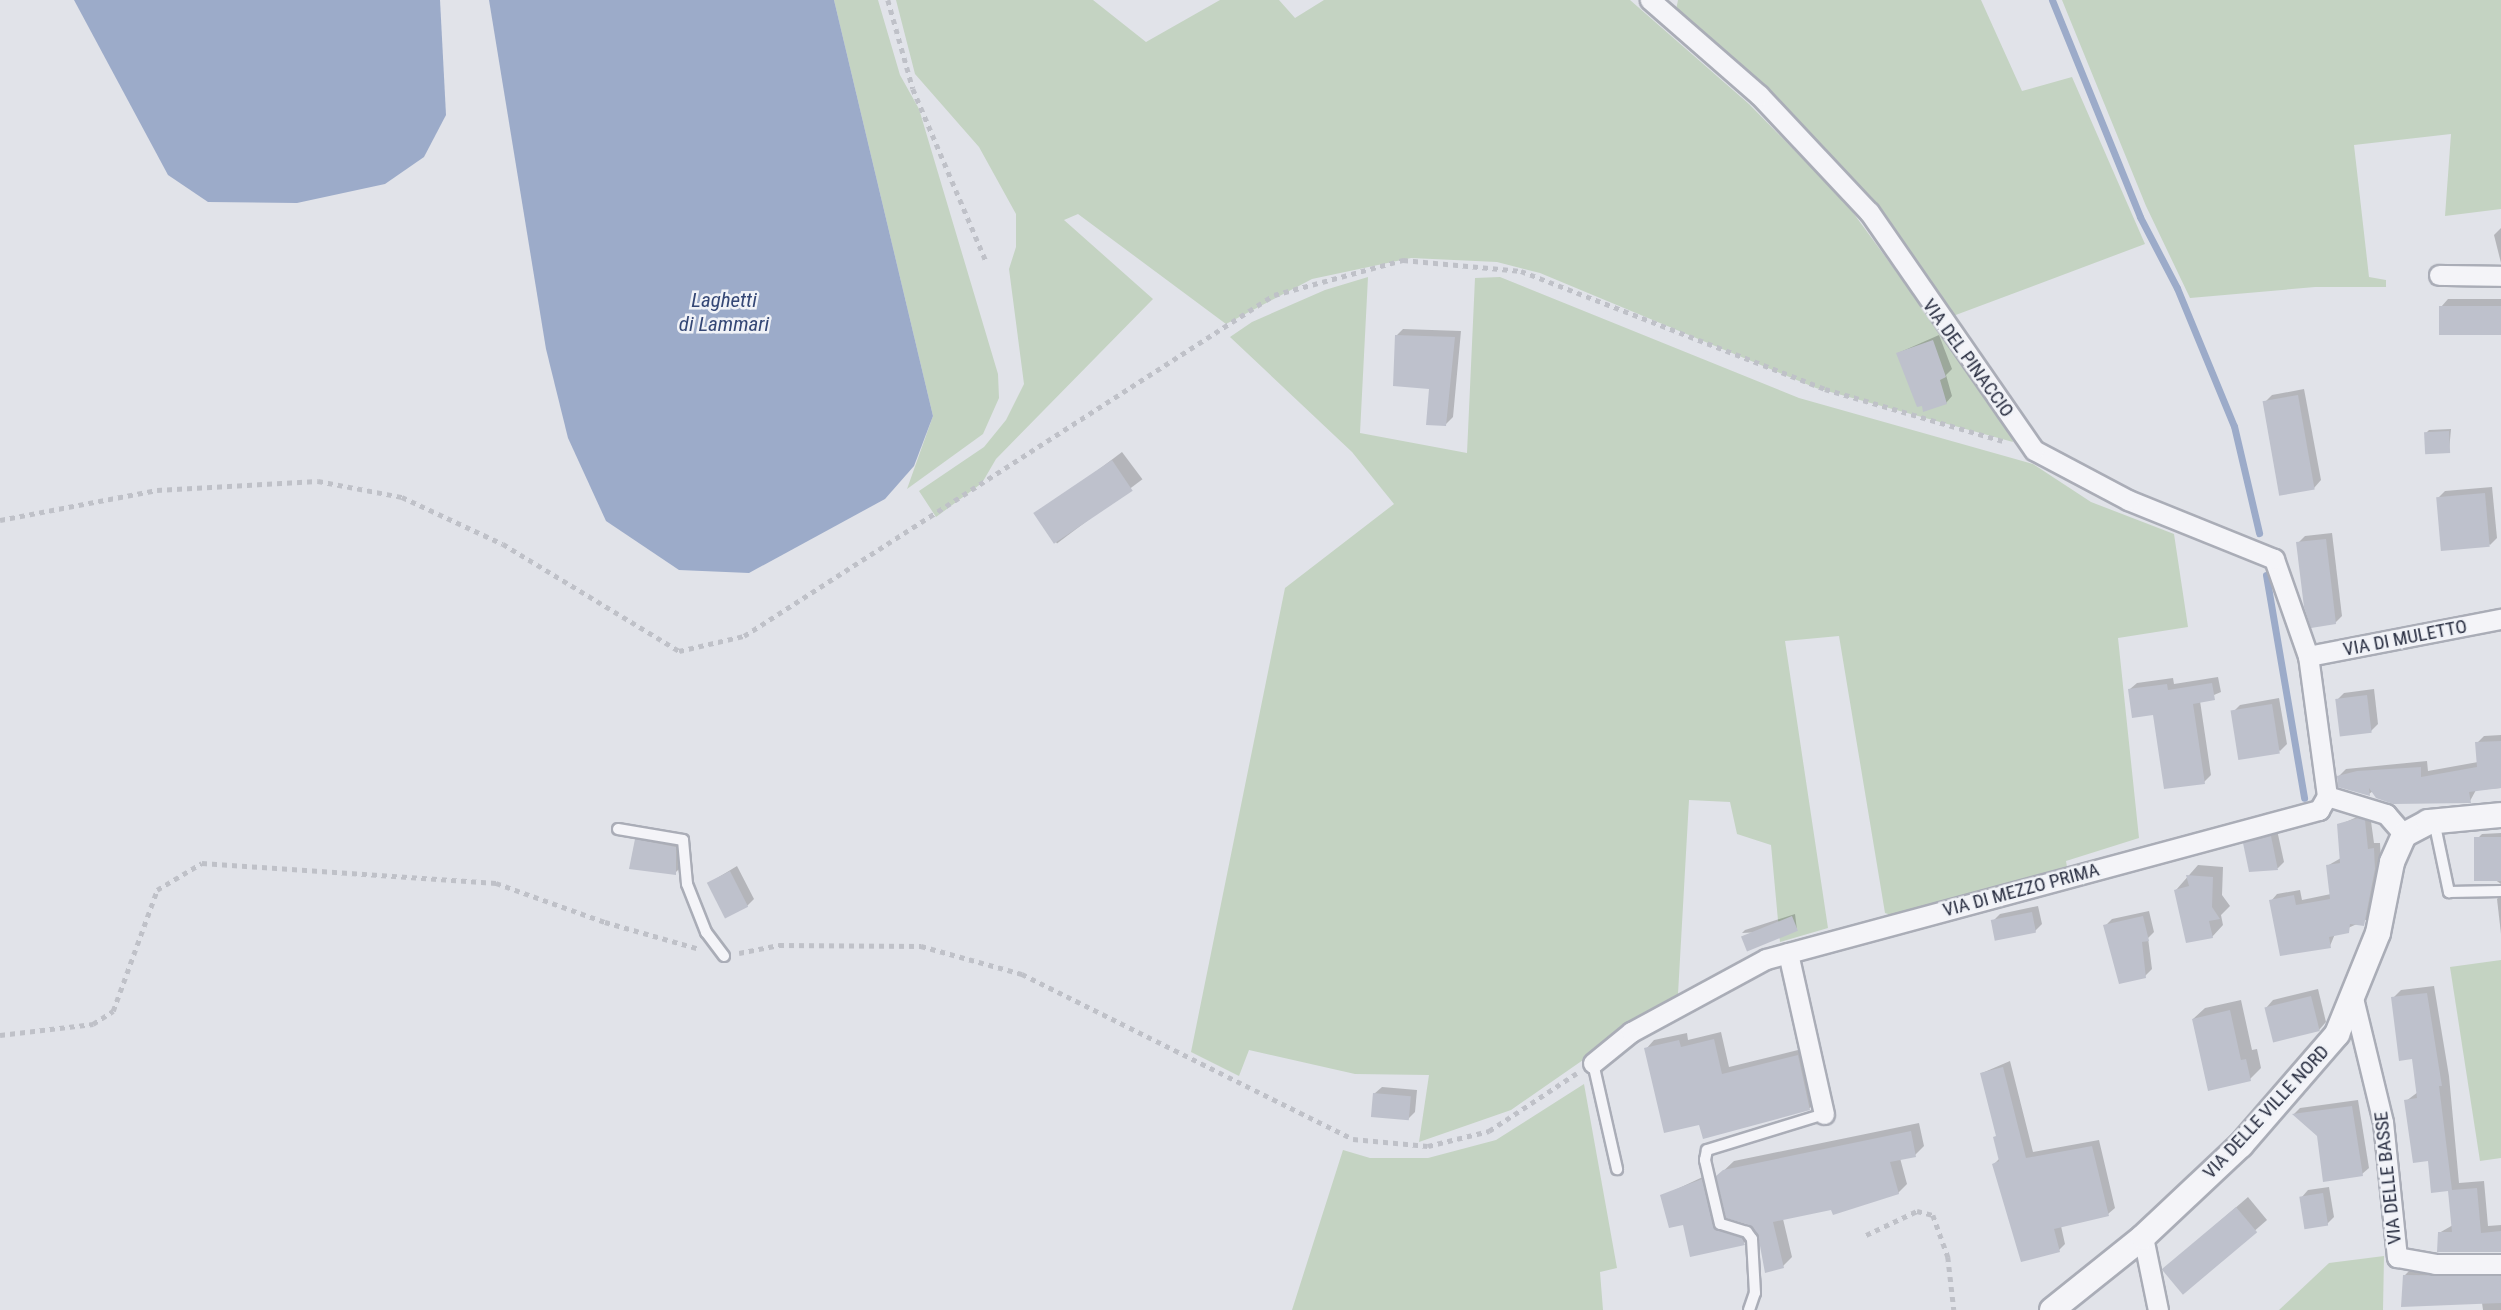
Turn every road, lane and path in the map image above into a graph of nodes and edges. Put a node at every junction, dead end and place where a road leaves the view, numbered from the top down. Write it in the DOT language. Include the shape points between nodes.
graph roads {
  1 [pos="888,0"];
  2 [pos="1653,1"];
  3 [pos="987,263"];
  4 [pos="2439,275"];
  5 [pos="2501,276"];
  6 [pos="2034,450"];
  7 [pos="0,520"];
  8 [pos="2501,619"];
  9 [pos="2308,656"];
  10 [pos="2328,796"];
  11 [pos="2501,815"];
  12 [pos="2434,821"];
  13 [pos="618,829"];
  14 [pos="2404,835"];
  15 [pos="2501,891"];
  16 [pos="1788,953"];
  17 [pos="724,956"];
  18 [pos="2353,998"];
  19 [pos="0,1035"];
  20 [pos="1592,1063"];
  21 [pos="1824,1114"];
  22 [pos="1617,1169"];
  23 [pos="1866,1236"];
  24 [pos="2143,1237"];
  25 [pos="2501,1264"];
  26 [pos="1749,1310"];
  27 [pos="1954,1310"];
  28 [pos="2052,1310"];
  29 [pos="2158,1310"];
  1 -- 3 [label="path" via="913,89"];
  2 -- 6 [label="street, VIA DEL PINACCIO" via="1759,94 1868,212"];
  4 -- 5 [label="street"];
  6 -- 7 [label="path" via="1825,389 1521,271 1403,260 1274,295 744,636 679,651 503,544 390,495 318,481 157,489"];
  6 -- 9 [label="street, VIA DEL PINACCIO" via="2128,500 2274,559"];
  8 -- 9 [label="street, VIA DI MULETTO"];
  9 -- 10 [label="street"];
  10 -- 14 [label="street" via="2386,814"];
  10 -- 16 [label="street, VIA DI MEZZO PRIMA" via="2319,810"];
  11 -- 12 [label="street"];
  12 -- 14 [label="street"];
  12 -- 15 [label="lane" via="2449,892"];
  13 -- 17 [label="lane" via="683,840 687,884 706,932"];
  14 -- 18 [label="street, VIA DELLE VILLE NORD" via="2392,862 2378,933"];
  16 -- 20 [label="street, VIA DI MEZZO PRIMA" via="1766,959 1631,1032"];
  16 -- 21 [label="street"];
  17 -- 19 [label="path" via="605,922 496,883 285,865 202,863 157,890 113,1012 93,1024"];
  17 -- 20 [label="path" via="779,945 921,946 1022,974 1353,1139 1428,1146 1489,1131"];
  18 -- 24 [label="street, VIA DELLE VILLE NORD" via="2337,1034 2254,1130"];
  18 -- 25 [label="street, VIA DELLE BASSE" via="2383,1122 2397,1257 2435,1264"];
  20 -- 22 [label="lane"];
  21 -- 26 [label="lane" via="1707,1150 1705,1160 1720,1224 1747,1232 1752,1239 1755,1293"];
  23 -- 27 [label="path" via="1917,1211 1933,1215 1948,1257"];
  24 -- 28 [label="street, VIA DELLE VILLE NORD"];
  24 -- 29 [label="street"];
}
